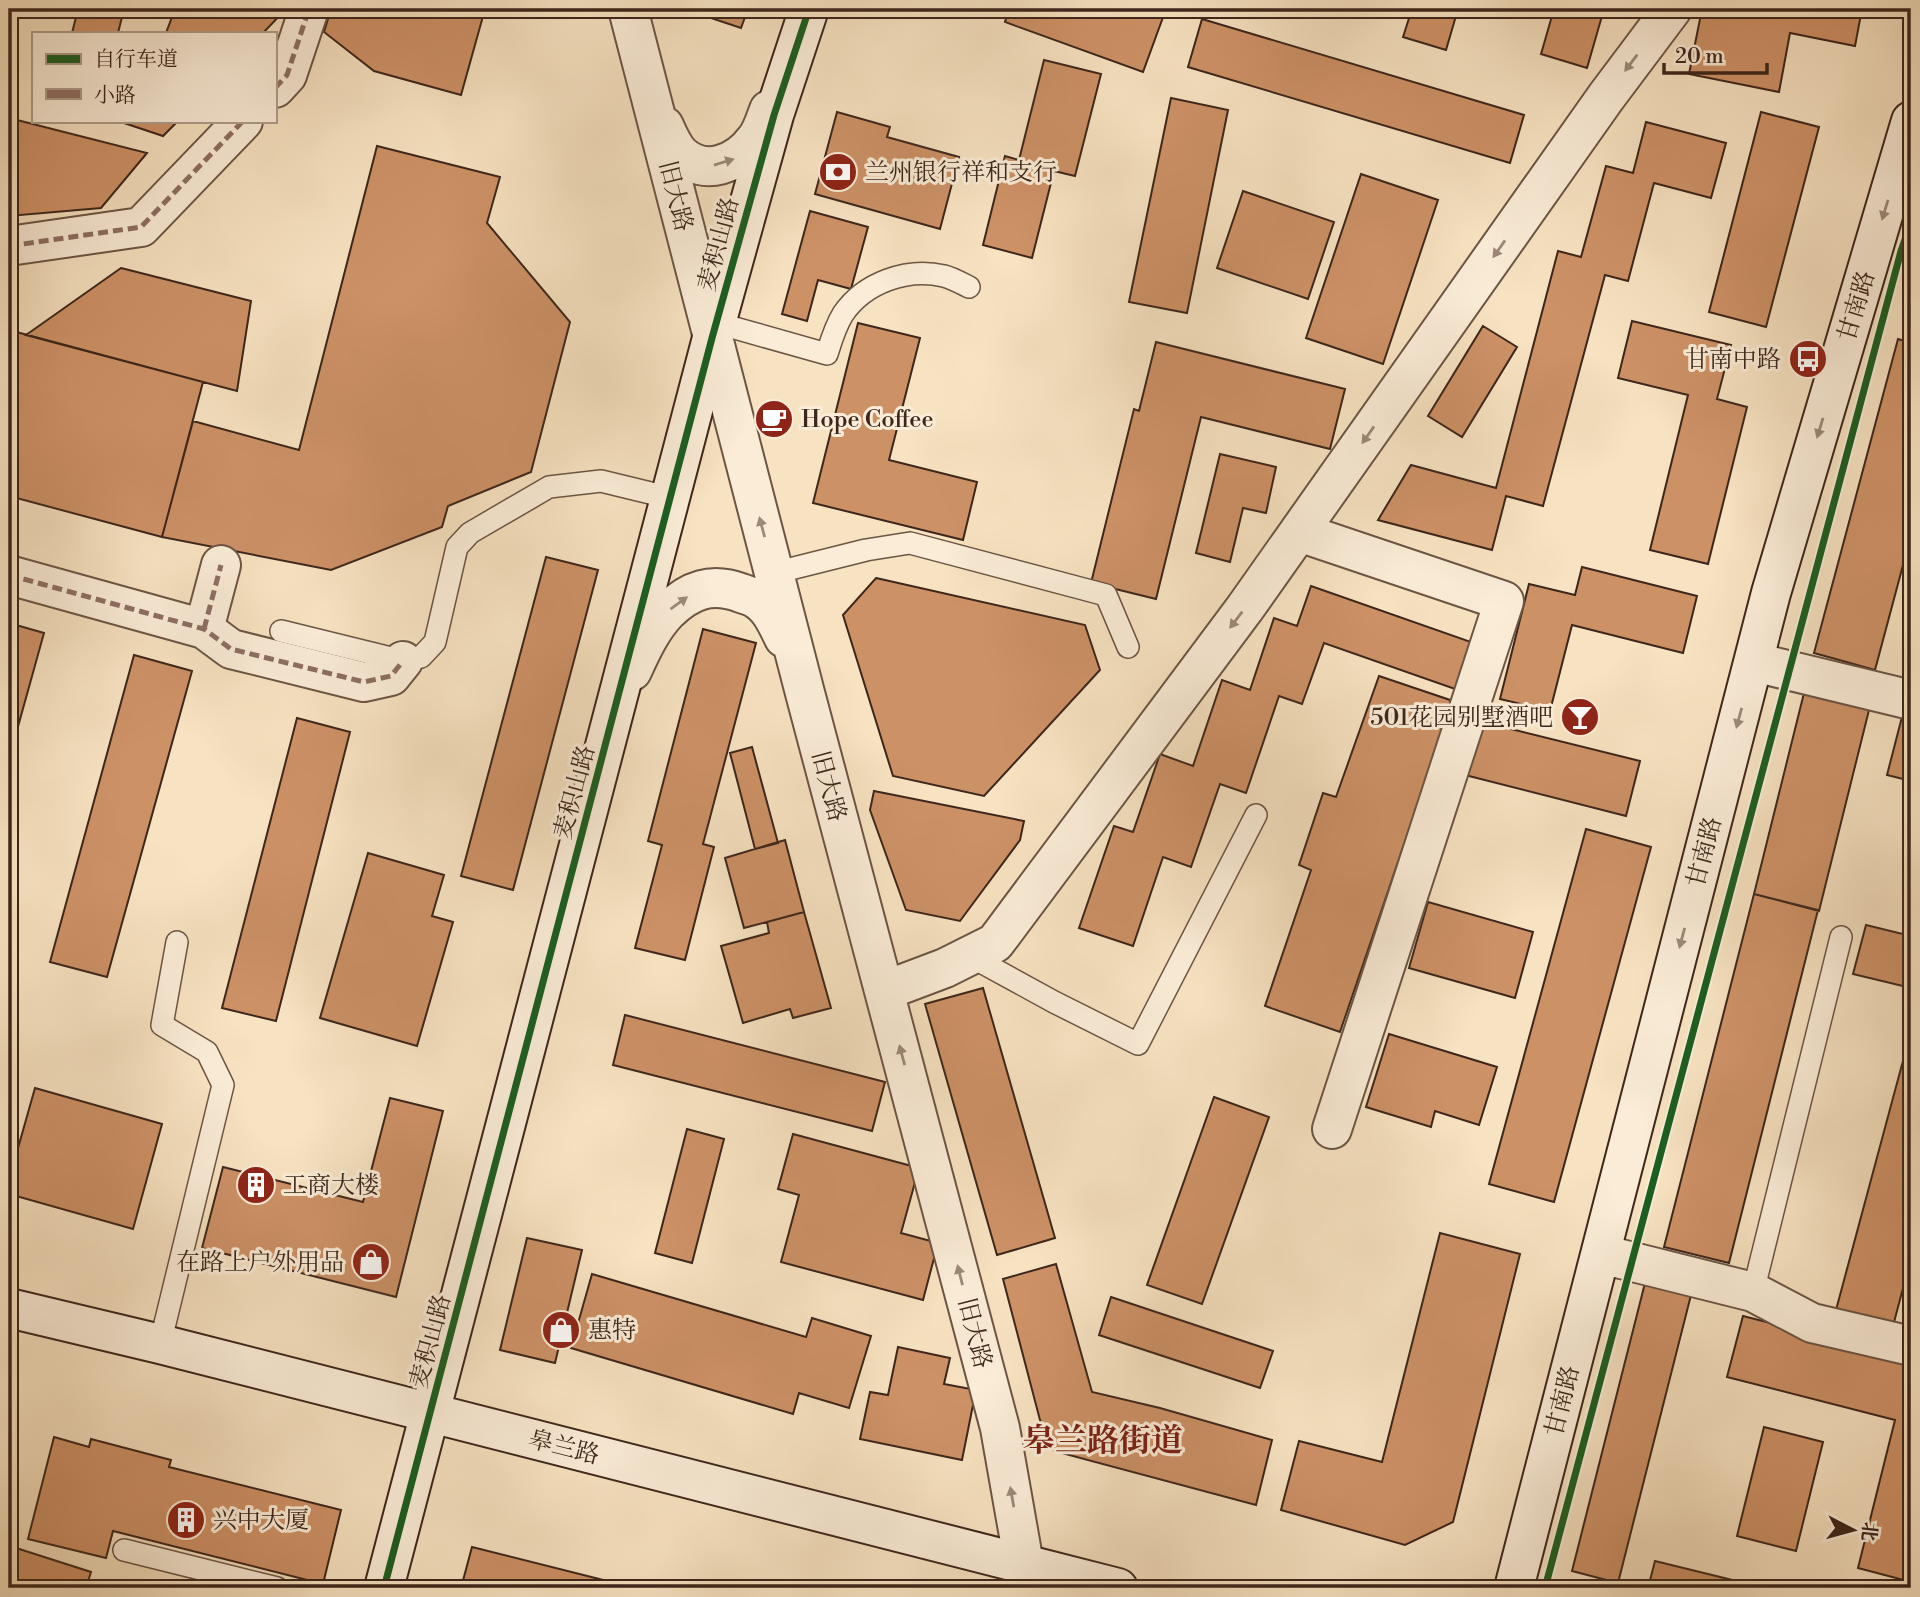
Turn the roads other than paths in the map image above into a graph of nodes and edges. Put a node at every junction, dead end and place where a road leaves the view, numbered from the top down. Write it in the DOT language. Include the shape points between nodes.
graph roads {
  1 [pos="309,9"];
  2 [pos="628,9"];
  3 [pos="809,9"];
  4 [pos="1672,9"];
  5 [pos="797,46"];
  6 [pos="276,87"];
  7 [pos="649,92"];
  8 [pos="1911,121"];
  9 [pos="242,122"];
  10 [pos="9,246"];
  11 [pos="969,287"];
  12 [pos="714,331"];
  13 [pos="670,498"];
  14 [pos="1299,532"];
  15 [pos="221,565"];
  16 [pos="774,573"];
  17 [pos="9,575"];
  18 [pos="204,629"];
  19 [pos="281,631"];
  20 [pos="1128,647"];
  21 [pos="403,661"];
  22 [pos="1754,662"];
  23 [pos="805,693"];
  24 [pos="1911,700"];
  25 [pos="611,725"];
  26 [pos="1256,815"];
  27 [pos="1841,937"];
  28 [pos="177,942"];
  29 [pos="970,956"];
  30 [pos="884,991"];
  31 [pos="1332,1129"];
  32 [pos="1601,1254"];
  33 [pos="1753,1292"];
  34 [pos="9,1308"];
  35 [pos="160,1344"];
  36 [pos="1911,1346"];
  37 [pos="431,1413"];
  38 [pos="124,1550"];
  39 [pos="1024,1564"];
  40 [pos="277,1588"];
  41 [pos="384,1588"];
  42 [pos="1118,1588"];
  43 [pos="1514,1588"];
  1 -- 6 [label="street" via="288,75"];
  2 -- 7 [label="street, 旧大路"];
  3 -- 5 [label="street, 麦积山路"];
  4 -- 14 [label="street, one-way"];
  7 -- 5 [label="street, one-way" via="680,154 704,166 720,166 740,156 757,138"];
  5 -- 12 [label="street, 麦积山路"];
  7 -- 12 [label="street, 旧大路"];
  8 -- 22 [label="street, 甘南路, one-way"];
  9 -- 10 [label="street" via="141,227"];
  11 -- 12 [label="lane" via="943,276 915,274 888,279 863,293 844,313 827,355"];
  12 -- 13 [label="street, 麦积山路"];
  16 -- 12 [label="street, 旧大路, one-way"];
  13 -- 21 [label="lane" via="601,481 549,487 470,533 457,547 435,642 421,657"];
  13 -- 25 [label="street, 麦积山路"];
  14 -- 29 [label="street, one-way" via="995,943"];
  14 -- 31 [label="street" via="1504,601"];
  15 -- 18 [label="street"];
  16 -- 20 [label="lane" via="909,543 1106,595"];
  16 -- 23 [label="street, 旧大路"];
  17 -- 18 [label="street"];
  18 -- 21 [label="street" via="231,649 364,681 391,676"];
  19 -- 21 [label="lane"];
  22 -- 24 [label="street"];
  22 -- 32 [label="street, 甘南路, one-way"];
  25 -- 23 [label="street, one-way" via="640,653 666,613 707,587 756,598 771,613 789,646"];
  23 -- 30 [label="street, 旧大路"];
  25 -- 37 [label="street, 麦积山路"];
  26 -- 29 [label="lane" via="1138,1044"];
  27 -- 33 [label="lane"];
  28 -- 35 [label="lane" via="162,1025 207,1052 223,1085"];
  29 -- 30 [label="street"];
  39 -- 30 [label="street, 旧大路, one-way" via="1000,1428"];
  32 -- 33 [label="street"];
  32 -- 43 [label="street, 甘南路"];
  33 -- 36 [label="street" via="1812,1323"];
  34 -- 35 [label="street, 皋兰路"];
  35 -- 37 [label="street, 皋兰路"];
  37 -- 39 [label="street, 皋兰路"];
  37 -- 41 [label="street, 麦积山路"];
  38 -- 40 [label="lane"];
  39 -- 42 [label="street, 皋兰路"];
}
